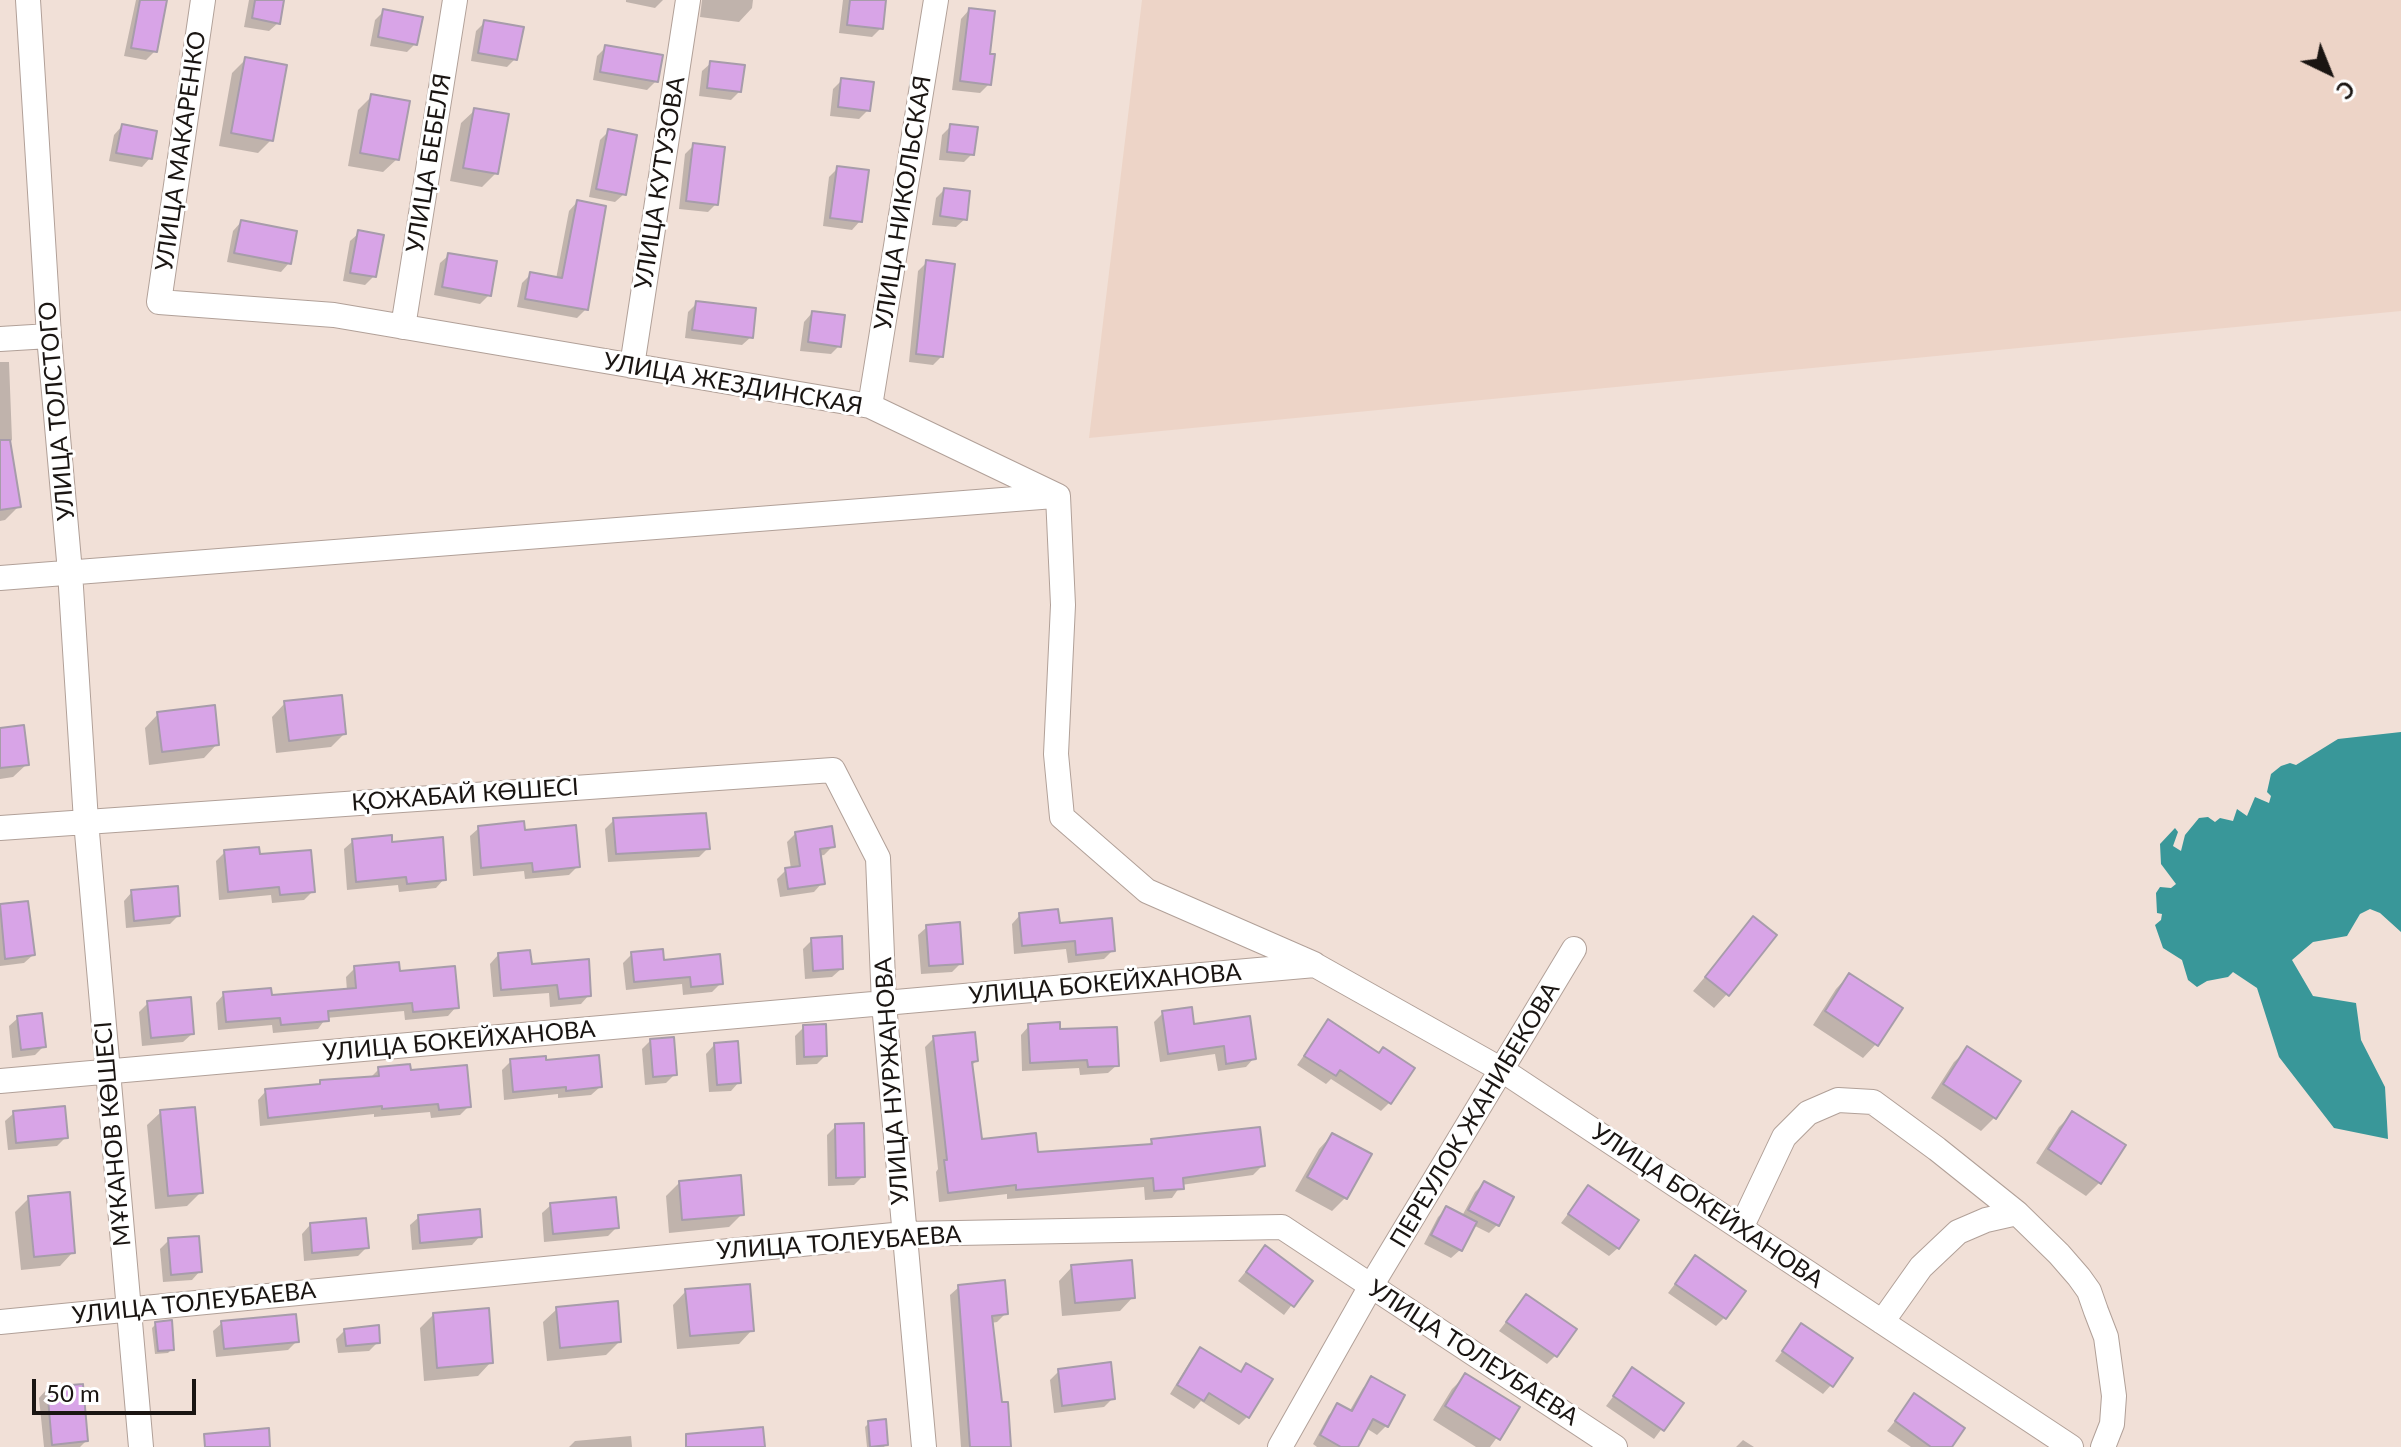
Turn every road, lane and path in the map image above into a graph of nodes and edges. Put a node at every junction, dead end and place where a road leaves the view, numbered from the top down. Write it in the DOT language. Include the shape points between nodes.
graph roads {
  1 [pos="28,0"];
  2 [pos="203,0"];
  3 [pos="455,0"];
  4 [pos="688,0"];
  5 [pos="936,0"];
  6 [pos="159,302"];
  7 [pos="403,327"];
  8 [pos="49,336"];
  9 [pos="0,339"];
  10 [pos="632,366"];
  11 [pos="870,406"];
  12 [pos="1058,496"];
  13 [pos="70,572"];
  14 [pos="0,578"];
  15 [pos="86,821"];
  16 [pos="0,828"];
  17 [pos="878,858"];
  18 [pos="1574,949"];
  19 [pos="1315,965"];
  20 [pos="884,1004"];
  21 [pos="1502,1070"];
  22 [pos="108,1071"];
  23 [pos="0,1081"];
  24 [pos="2017,1213"];
  25 [pos="1741,1228"];
  26 [pos="904,1234"];
  27 [pos="1371,1286"];
  28 [pos="129,1309"];
  29 [pos="0,1322"];
  30 [pos="1882,1322"];
  31 [pos="141,1447"];
  32 [pos="924,1447"];
  33 [pos="1280,1447"];
  34 [pos="1615,1447"];
  35 [pos="2071,1447"];
  36 [pos="2103,1447"];
  1 -- 8 [label="street, УЛИЦА ТОЛСТОГО"];
  2 -- 6 [label="street, УЛИЦА МАКАРЕНКО"];
  3 -- 7 [label="street, УЛИЦА БЕБЕЛЯ"];
  4 -- 10 [label="street, УЛИЦА КУТУЗОВА"];
  5 -- 11 [label="street, УЛИЦА НИКОЛЬСКАЯ"];
  6 -- 7 [label="street, УЛИЦА ЖЕЗДИНСКАЯ" via="334,315"];
  7 -- 10 [label="street, УЛИЦА ЖЕЗДИНСКАЯ"];
  8 -- 9 [label="street"];
  8 -- 13 [label="street, УЛИЦА ТОЛСТОГО"];
  10 -- 11 [label="street, УЛИЦА ЖЕЗДИНСКАЯ"];
  11 -- 12 [label="street, УЛИЦА ЖЕЗДИНСКАЯ"];
  12 -- 13 [label="street"];
  12 -- 19 [label="street" via="1063,605 1056,754 1062,817 1147,891"];
  13 -- 14 [label="street"];
  13 -- 15 [label="street, УЛИЦА ТОЛСТОГО"];
  15 -- 16 [label="street, ҚОЖАБАЙ КӨШЕСІ"];
  15 -- 17 [label="street, ҚОЖАБАЙ КӨШЕСІ" via="833,770"];
  15 -- 22 [label="street, МҰКАНОВ КӨШЕСІ"];
  17 -- 20 [label="street, УЛИЦА НУРЖАНОВА"];
  18 -- 21 [label="street, ПЕРЕУЛОК ЖАНИБЕКОВА"];
  19 -- 20 [label="street, УЛИЦА БОКЕЙХАНОВА"];
  19 -- 21 [label="street, УЛИЦА БОКЕЙХАНОВА"];
  20 -- 22 [label="street, УЛИЦА БОКЕЙХАНОВА"];
  20 -- 26 [label="street, УЛИЦА НУРЖАНОВА"];
  21 -- 25 [label="street, УЛИЦА БОКЕЙХАНОВА"];
  21 -- 27 [label="street, ПЕРЕУЛОК ЖАНИБЕКОВА"];
  22 -- 23 [label="street, УЛИЦА БОКЕЙХАНОВА"];
  22 -- 28 [label="street, МҰКАНОВ КӨШЕСІ"];
  24 -- 25 [label="street" via="1873,1102 1838,1100 1808,1113 1784,1137"];
  24 -- 30 [label="street" via="1958,1232 1921,1267"];
  24 -- 36 [label="street" via="2079,1277 2106,1337 2114,1396"];
  25 -- 30 [label="street, УЛИЦА БОКЕЙХАНОВА"];
  26 -- 27 [label="street, УЛИЦА ТОЛЕУБАЕВА" via="1282,1227"];
  26 -- 28 [label="street, УЛИЦА ТОЛЕУБАЕВА"];
  26 -- 32 [label="street, УЛИЦА НУРЖАНОВА"];
  27 -- 33 [label="street, ПЕРЕУЛОК ЖАНИБЕКОВА"];
  27 -- 34 [label="street, УЛИЦА ТОЛЕУБАЕВА"];
  28 -- 29 [label="street, УЛИЦА ТОЛЕУБАЕВА"];
  28 -- 31 [label="street, МҰКАНОВ КӨШЕСІ"];
  30 -- 35 [label="street, УЛИЦА БОКЕЙХАНОВА"];
}
